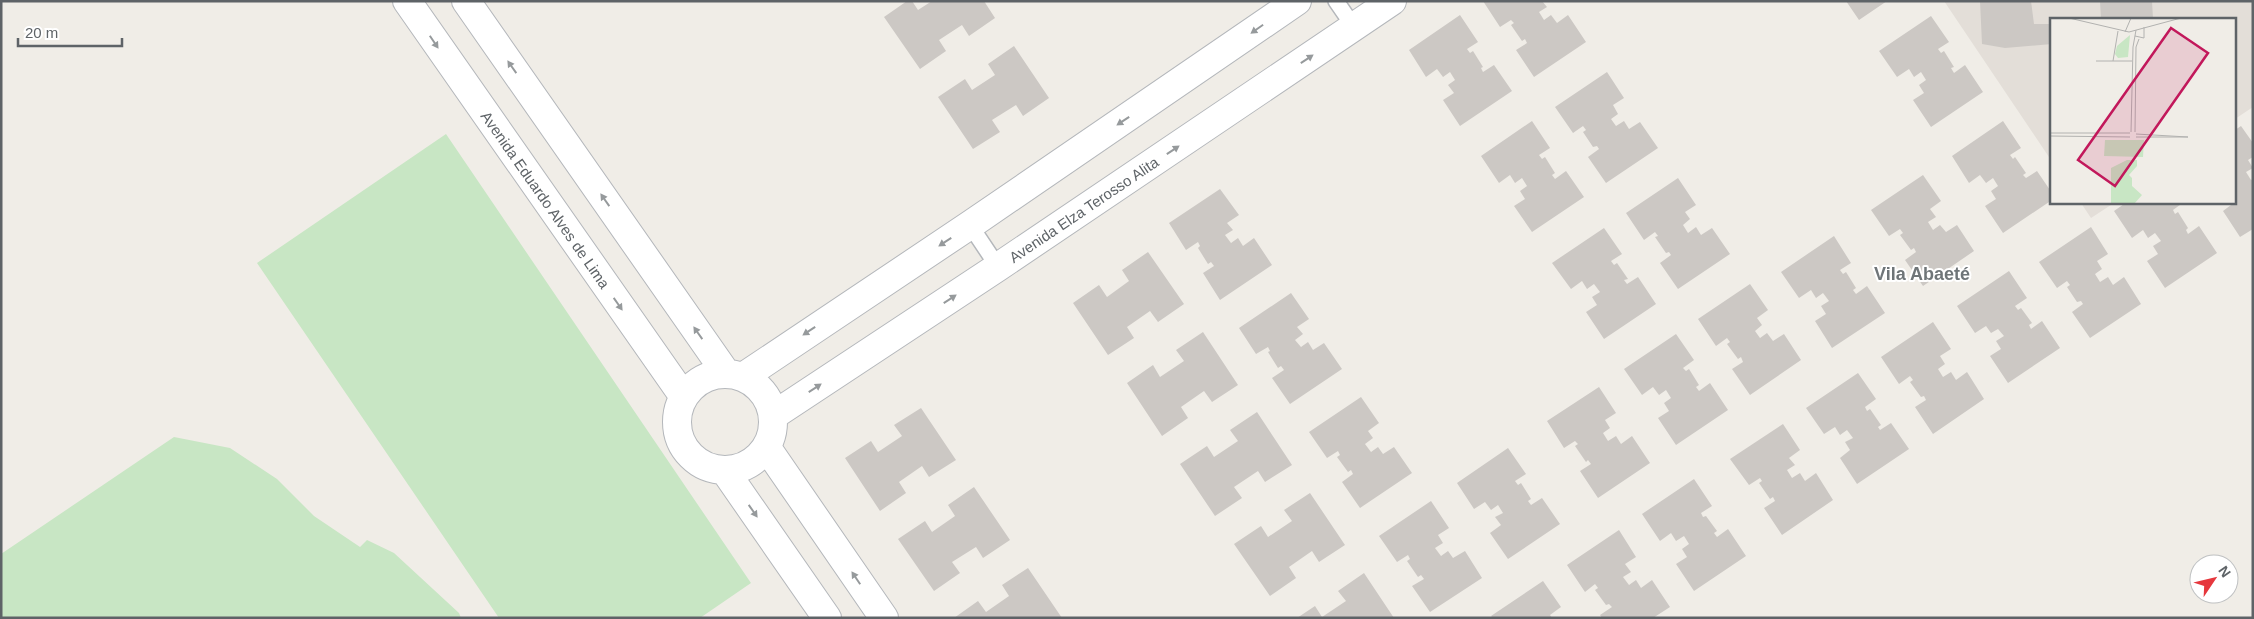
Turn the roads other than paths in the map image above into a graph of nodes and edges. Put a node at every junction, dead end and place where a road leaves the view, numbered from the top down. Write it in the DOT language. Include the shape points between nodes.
graph roads {
  1 [pos="407,1"];
  2 [pos="466,1"];
  3 [pos="1297,1"];
  4 [pos="1336,1"];
  5 [pos="1392,1"];
  6 [pos="1354,27"];
  7 [pos="970,225"];
  8 [pos="998,268"];
  9 [pos="734,375"];
  10 [pos="684,397"];
  11 [pos="774,415"];
  12 [pos="767,448"];
  13 [pos="725,471"];
  14 [pos="827,618"];
  15 [pos="884,618"];
  1 -- 10 [label="street, Avenida Eduardo Alves de Lima, one-way"];
  9 -- 2 [label="street, one-way"];
  3 -- 7 [label="street, one-way"];
  4 -- 6 [label="lane"];
  5 -- 6 [label="street, Avenida Elza Terosso Alita"];
  8 -- 6 [label="street, Avenida Elza Terosso Alita, one-way"];
  7 -- 8 [label="lane"];
  7 -- 9 [label="street, one-way"];
  11 -- 8 [label="street, Avenida Elza Terosso Alita, one-way"];
  9 -- 10 [label="street" via="709,376 694,384"];
  9 -- 11 [label="street" via="757,385 768,398"];
  10 -- 13 [label="street" via="677,413 677,430 683,446 694,460 709,468"];
  11 -- 12 [label="street" via="774,432"];
  12 -- 13 [label="street" via="742,468"];
  15 -- 12 [label="street, one-way"];
  13 -- 14 [label="street, one-way"];
}
